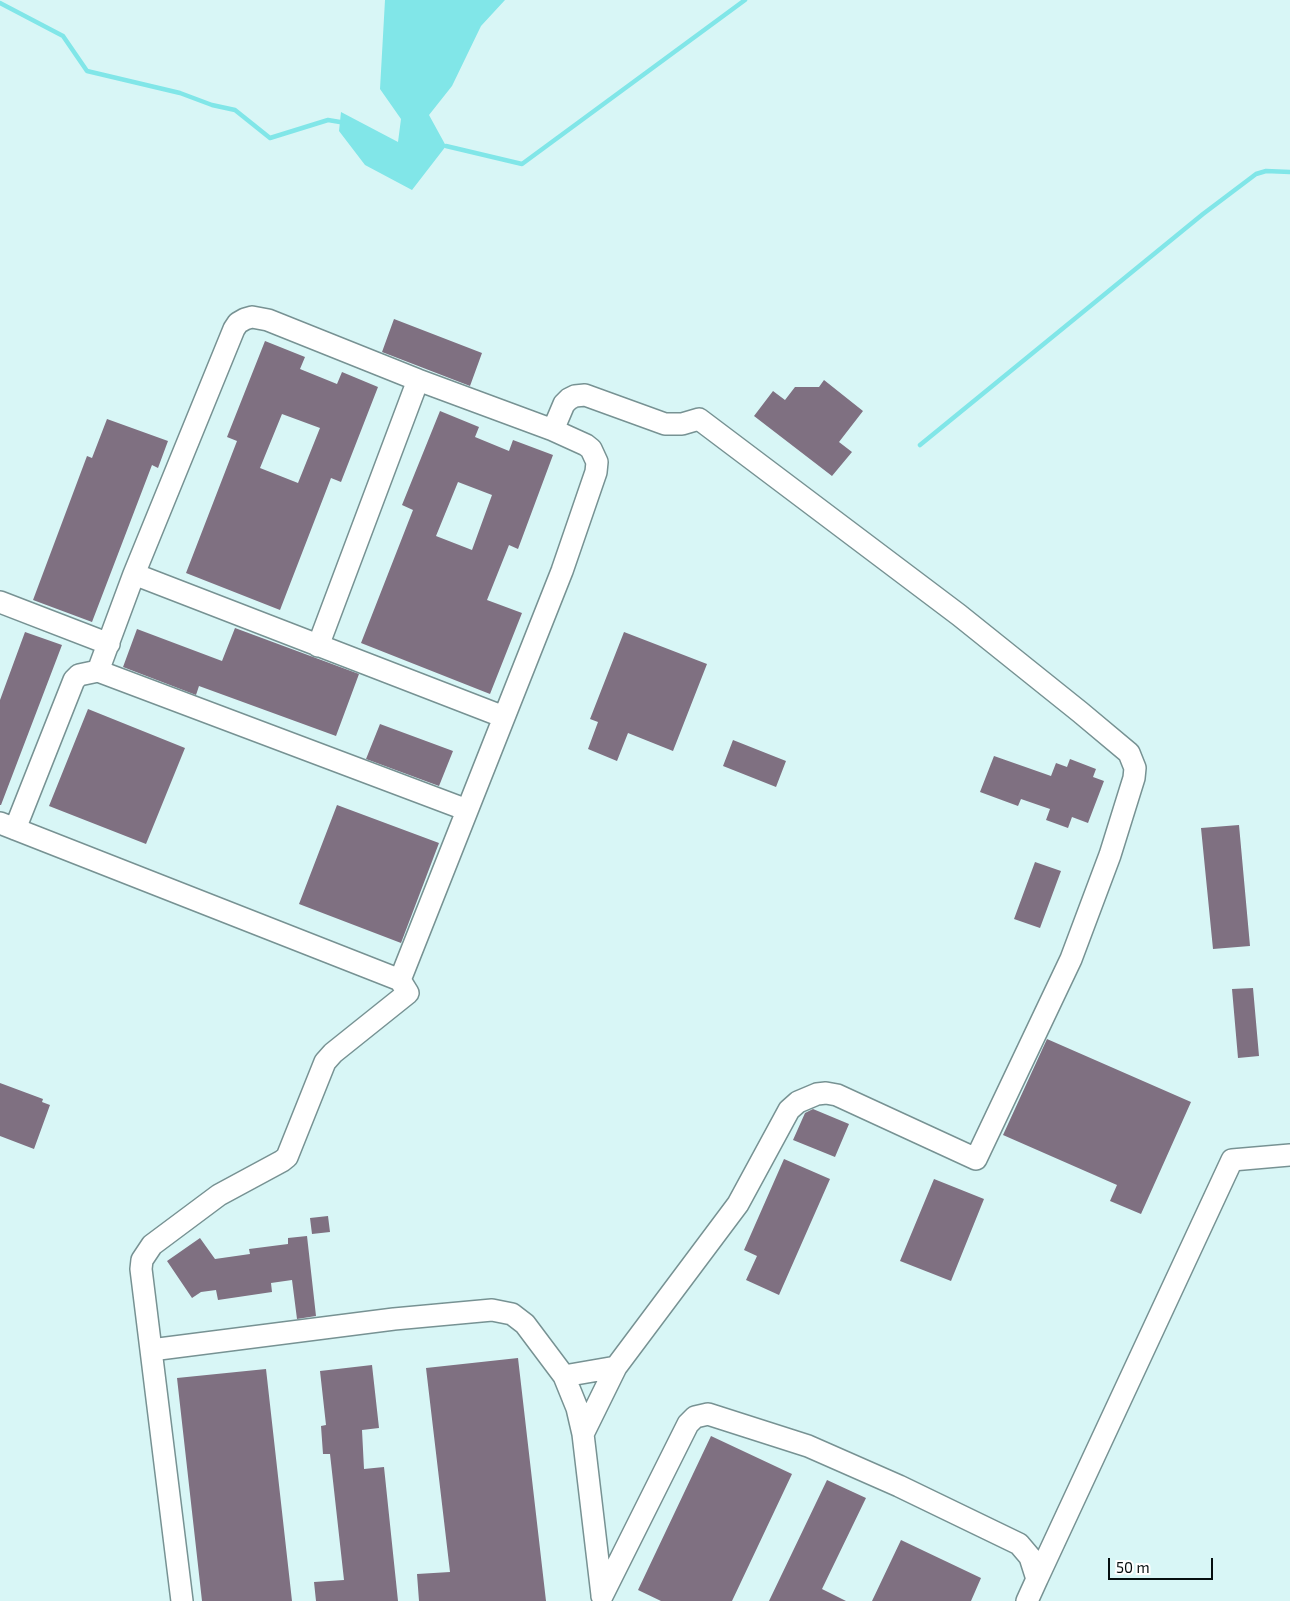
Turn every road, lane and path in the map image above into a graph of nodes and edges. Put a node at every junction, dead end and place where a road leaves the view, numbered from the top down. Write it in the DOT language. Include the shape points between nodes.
graph roads {
  1 [pos="418,380"];
  2 [pos="553,430"];
  3 [pos="134,574"];
  4 [pos="0,602"];
  5 [pos="109,644"];
  6 [pos="318,646"];
  7 [pos="98,671"];
  8 [pos="504,717"];
  9 [pos="467,810"];
  10 [pos="8,826"];
  11 [pos="400,980"];
  12 [pos="1290,1155"];
  13 [pos="151,1350"];
  14 [pos="616,1367"];
  15 [pos="564,1376"];
  16 [pos="583,1434"];
  17 [pos="1057,1533"];
  18 [pos="1019,1544"];
  19 [pos="1037,1579"];
  20 [pos="601,1598"];
  21 [pos="182,1601"];
  22 [pos="1027,1601"];
  1 -- 2 [label="lane"];
  1 -- 3 [label="lane" via="268,320 252,318 238,323"];
  1 -- 6 [label="lane"];
  2 -- 8 [label="lane" via="586,444 597,468 562,571"];
  2 -- 14 [label="lane" via="564,404 575,396 585,395 665,424 699,420 959,614 1129,754 1135,768 1110,855 1071,959 976,1159 837,1095 816,1094 798,1102 789,1110 738,1204"];
  3 -- 5 [label="lane"];
  3 -- 6 [label="lane"];
  4 -- 5 [label="lane"];
  5 -- 7 [label="lane"];
  6 -- 8 [label="lane"];
  7 -- 9 [label="lane"];
  7 -- 10 [label="lane" via="82,674 74,680"];
  8 -- 9 [label="lane"];
  9 -- 11 [label="lane"];
  10 -- 11 [label="lane"];
  11 -- 13 [label="lane" via="408,994 325,1062 287,1157 218,1195 146,1253 141,1269"];
  12 -- 17 [label="lane" via="1232,1160"];
  13 -- 15 [label="lane" via="492,1310 512,1314 526,1324"];
  13 -- 21 [label="lane"];
  14 -- 15 [label="lane"];
  14 -- 16 [label="lane"];
  15 -- 16 [label="lane" via="578,1408"];
  16 -- 20 [label="lane"];
  17 -- 18 [label="lane" via="1042,1540"];
  17 -- 19 [label="lane"];
  18 -- 19 [label="lane" via="1030,1557"];
  18 -- 20 [label="lane" via="808,1446 714,1415 700,1415 688,1424"];
  19 -- 22 [label="lane"];
}
